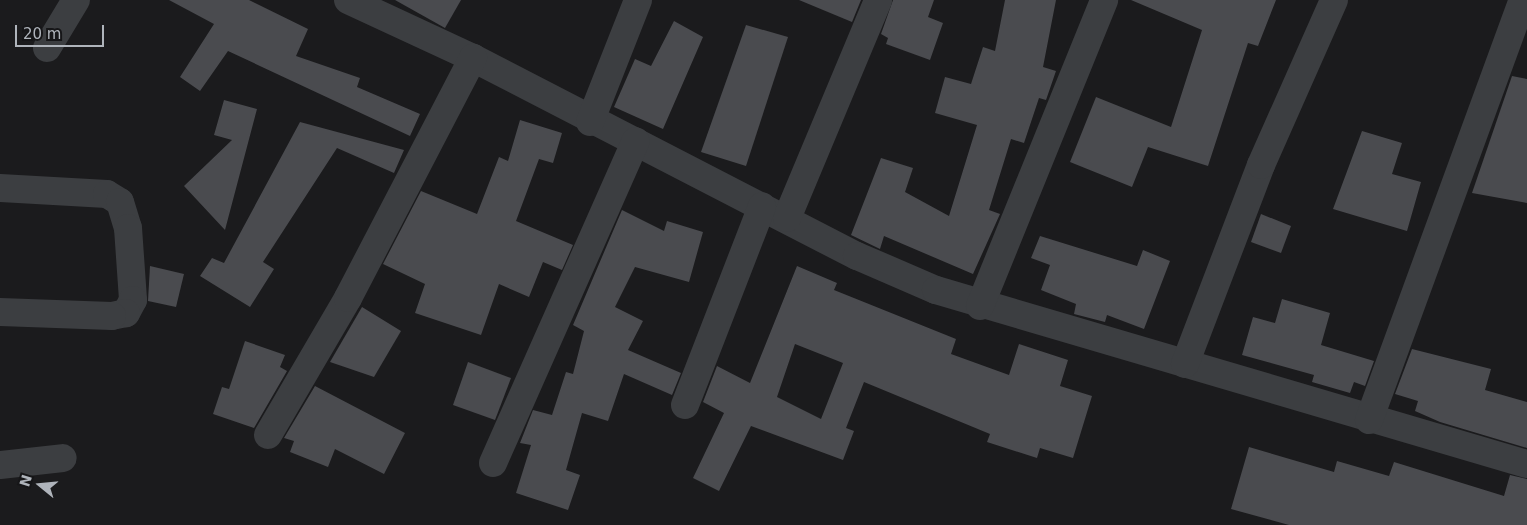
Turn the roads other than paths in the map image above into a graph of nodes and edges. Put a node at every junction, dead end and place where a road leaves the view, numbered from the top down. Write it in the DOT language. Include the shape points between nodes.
graph roads {
  1 [pos="76,0"];
  2 [pos="348,0"];
  3 [pos="638,0"];
  4 [pos="878,0"];
  5 [pos="1104,0"];
  6 [pos="1334,0"];
  7 [pos="1523,0"];
  8 [pos="47,48"];
  9 [pos="473,58"];
  10 [pos="590,122"];
  11 [pos="636,141"];
  12 [pos="0,188"];
  13 [pos="762,206"];
  14 [pos="786,218"];
  15 [pos="980,306"];
  16 [pos="0,312"];
  17 [pos="1185,364"];
  18 [pos="685,405"];
  19 [pos="1369,420"];
  20 [pos="268,435"];
  21 [pos="63,458"];
  22 [pos="493,463"];
  23 [pos="1527,464"];
  24 [pos="0,465"];
  1 -- 8 [label="street"];
  2 -- 9 [label="street"];
  3 -- 10 [label="street"];
  4 -- 14 [label="street"];
  5 -- 15 [label="street"];
  6 -- 17 [label="street" via="1261,165"];
  7 -- 19 [label="street"];
  9 -- 10 [label="street"];
  9 -- 20 [label="street" via="348,298"];
  10 -- 11 [label="street"];
  11 -- 13 [label="street"];
  11 -- 22 [label="street"];
  12 -- 16 [label="street" via="107,194 120,202 128,228 133,300 126,313 112,316"];
  13 -- 14 [label="street"];
  13 -- 18 [label="street"];
  14 -- 15 [label="street" via="856,256"];
  15 -- 17 [label="street"];
  17 -- 19 [label="street"];
  19 -- 23 [label="street"];
  21 -- 24 [label="street"];
}
